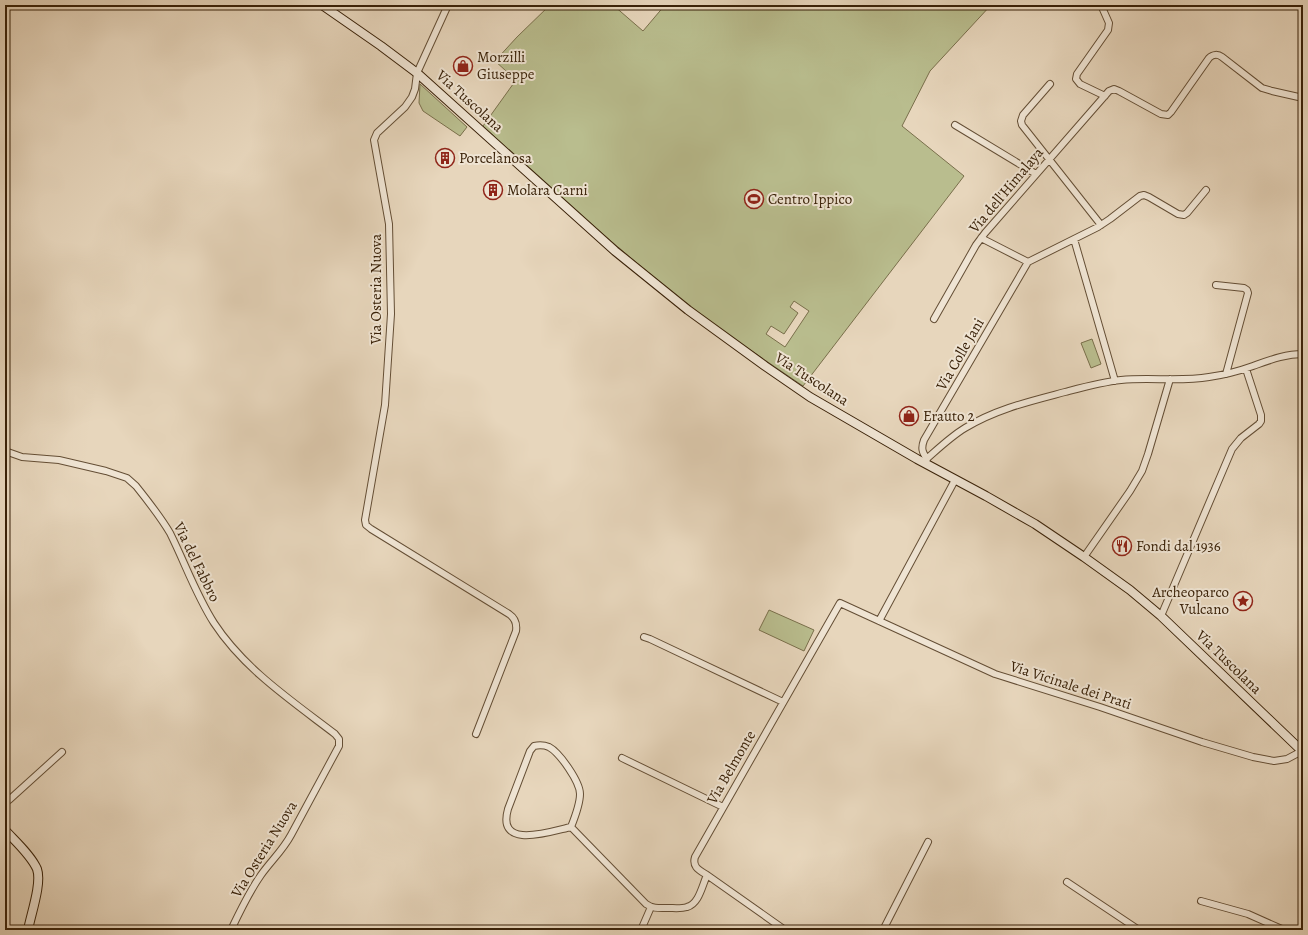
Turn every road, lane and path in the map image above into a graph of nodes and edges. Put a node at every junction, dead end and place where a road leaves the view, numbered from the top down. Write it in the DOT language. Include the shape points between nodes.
graph roads {
  1 [pos="322,5"];
  2 [pos="448,5"];
  3 [pos="1101,5"];
  4 [pos="417,73"];
  5 [pos="1050,84"];
  6 [pos="1104,96"];
  7 [pos="1303,98"];
  8 [pos="955,125"];
  9 [pos="1049,159"];
  10 [pos="1036,174"];
  11 [pos="1206,190"];
  12 [pos="1102,225"];
  13 [pos="981,238"];
  14 [pos="1074,239"];
  15 [pos="1028,262"];
  16 [pos="1216,285"];
  17 [pos="934,319"];
  18 [pos="1303,354"];
  19 [pos="1246,369"];
  20 [pos="1226,374"];
  21 [pos="1170,379"];
  22 [pos="1115,381"];
  23 [pos="5,451"];
  24 [pos="925,460"];
  25 [pos="955,480"];
  26 [pos="1084,557"];
  27 [pos="840,603"];
  28 [pos="1162,616"];
  29 [pos="879,621"];
  30 [pos="644,637"];
  31 [pos="783,702"];
  32 [pos="476,734"];
  33 [pos="339,739"];
  34 [pos="1302,751"];
  35 [pos="62,752"];
  36 [pos="622,758"];
  37 [pos="5,802"];
  38 [pos="723,807"];
  39 [pos="571,827"];
  40 [pos="5,830"];
  41 [pos="928,842"];
  42 [pos="707,876"];
  43 [pos="1067,882"];
  44 [pos="1201,901"];
  45 [pos="651,907"];
  46 [pos="783,929"];
  47 [pos="28,930"];
  48 [pos="231,930"];
  49 [pos="641,930"];
  50 [pos="883,930"];
  51 [pos="1139,930"];
  52 [pos="1284,930"];
  1 -- 4 [label="main road, Via Tuscolana"];
  2 -- 4 [label="street"];
  3 -- 6 [label="street" via="1109,23 1108,30 1076,79 1080,84"];
  4 -- 24 [label="main road, Via Tuscolana" via="615,251 688,310 810,397"];
  4 -- 32 [label="street, Via Osteria Nuova" via="412,97 377,133 374,140 389,224 391,314 386,405 365,520 371,529 510,614 514,619 516,631"];
  5 -- 9 [label="street" via="1023,115 1021,121"];
  6 -- 7 [label="street, Via dell'Himalaya" via="1109,90 1114,89 1161,114 1168,115 1209,58 1216,55 1262,88"];
  6 -- 9 [label="street, Via dell'Himalaya"];
  8 -- 10 [label="street"];
  9 -- 10 [label="street, Via dell'Himalaya"];
  9 -- 12 [label="street"];
  10 -- 13 [label="street, Via dell'Himalaya"];
  11 -- 12 [label="street" via="1185,214 1178,214 1142,195"];
  12 -- 14 [label="street"];
  13 -- 15 [label="street"];
  13 -- 17 [label="street, Via dell'Himalaya"];
  14 -- 15 [label="street"];
  14 -- 22 [label="street"];
  15 -- 24 [label="street, Via Colle Jani" via="924,440 922,450"];
  16 -- 20 [label="street" via="1244,288 1248,293"];
  18 -- 19 [label="street" via="1280,357"];
  19 -- 20 [label="street"];
  19 -- 28 [label="street" via="1261,421 1239,439 1232,449"];
  20 -- 21 [label="street"];
  21 -- 22 [label="street"];
  21 -- 26 [label="street" via="1142,471"];
  22 -- 24 [label="street" via="998,412 964,429"];
  23 -- 33 [label="street, Via del Fabbro" via="27,458 79,464 120,475 133,482 165,525 205,608 228,643 271,684"];
  24 -- 25 [label="main road, Via Tuscolana"];
  25 -- 26 [label="main road, Via Tuscolana" via="1024,517"];
  25 -- 29 [label="street"];
  26 -- 28 [label="main road, Via Tuscolana"];
  27 -- 29 [label="street, Via Vicinale dei Prati"];
  27 -- 31 [label="street, Via Belmonte"];
  28 -- 34 [label="main road, Via Tuscolana"];
  29 -- 34 [label="street, Via Vicinale dei Prati" via="995,674 1211,745 1276,761"];
  30 -- 31 [label="street"];
  31 -- 38 [label="street, Via Belmonte"];
  33 -- 48 [label="street, Via Osteria Nuova" via="339,746 291,835 256,883"];
  35 -- 37 [label="street"];
  36 -- 38 [label="street"];
  38 -- 42 [label="street, Via Belmonte" via="694,859 696,868"];
  39 -- 39 [label="street" via="580,797 577,783 553,750 544,745 534,746 508,809 509,826 515,833 525,836"];
  39 -- 45 [label="street"];
  40 -- 47 [label="main road" via="31,860 38,874"];
  41 -- 50 [label="street"];
  42 -- 45 [label="street" via="692,905 685,908"];
  42 -- 46 [label="street, Via Belmonte"];
  43 -- 51 [label="street"];
  44 -- 52 [label="street" via="1251,915"];
  45 -- 49 [label="street"];
}
